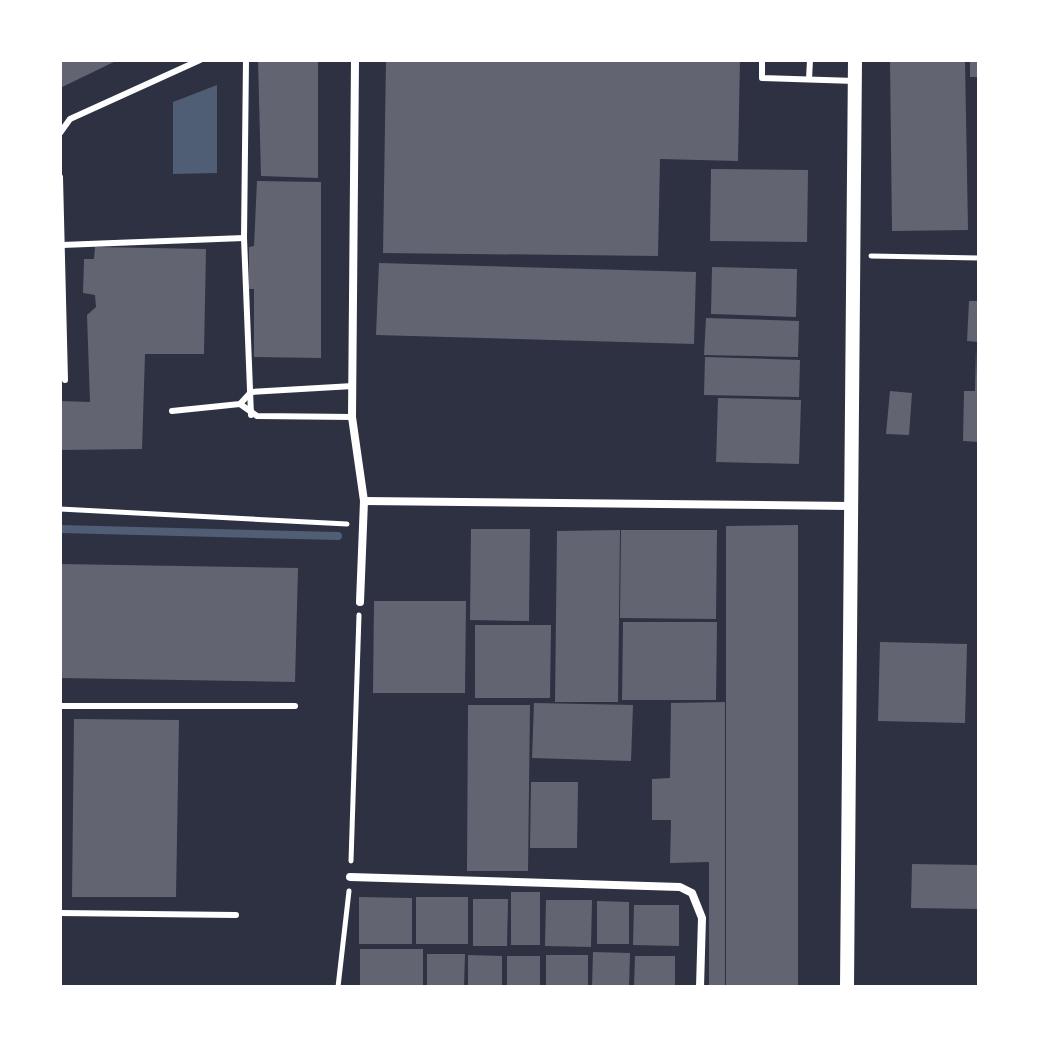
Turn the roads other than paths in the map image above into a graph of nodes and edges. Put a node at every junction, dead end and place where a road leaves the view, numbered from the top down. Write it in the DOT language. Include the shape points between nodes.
graph roads {
  1 [pos="200,60"];
  2 [pos="246,60"];
  3 [pos="355,60"];
  4 [pos="762,60"];
  5 [pos="810,60"];
  6 [pos="855,60"];
  7 [pos="809,79"];
  8 [pos="855,81"];
  9 [pos="60,133"];
  10 [pos="60,177"];
  11 [pos="244,238"];
  12 [pos="62,245"];
  13 [pos="65,380"];
  14 [pos="353,386"];
  15 [pos="251,392"];
  16 [pos="240,404"];
  17 [pos="172,411"];
  18 [pos="251,415"];
  19 [pos="352,417"];
  20 [pos="364,501"];
  21 [pos="851,506"];
  22 [pos="360,602"];
  23 [pos="60,706"];
  24 [pos="295,706"];
  25 [pos="350,877"];
  26 [pos="60,913"];
  27 [pos="236,915"];
  28 [pos="700,987"];
  29 [pos="847,987"];
  1 -- 9 [label="lane" via="70,119"];
  2 -- 11 [label="lane"];
  3 -- 14 [label="street"];
  4 -- 7 [label="lane" via="762,78"];
  5 -- 7 [label="lane"];
  6 -- 8 [label="street"];
  7 -- 8 [label="lane"];
  8 -- 21 [label="street"];
  10 -- 12 [label="lane"];
  11 -- 12 [label="lane"];
  11 -- 15 [label="lane"];
  12 -- 13 [label="lane"];
  14 -- 15 [label="lane"];
  14 -- 19 [label="street"];
  15 -- 16 [label="lane"];
  15 -- 18 [label="lane"];
  16 -- 17 [label="lane"];
  16 -- 18 [label="lane"];
  18 -- 19 [label="lane"];
  19 -- 20 [label="street"];
  20 -- 21 [label="street"];
  20 -- 22 [label="street"];
  21 -- 29 [label="street"];
  23 -- 24 [label="lane"];
  25 -- 28 [label="street" via="680,887 692,893 702,918"];
  26 -- 27 [label="lane"];
}
